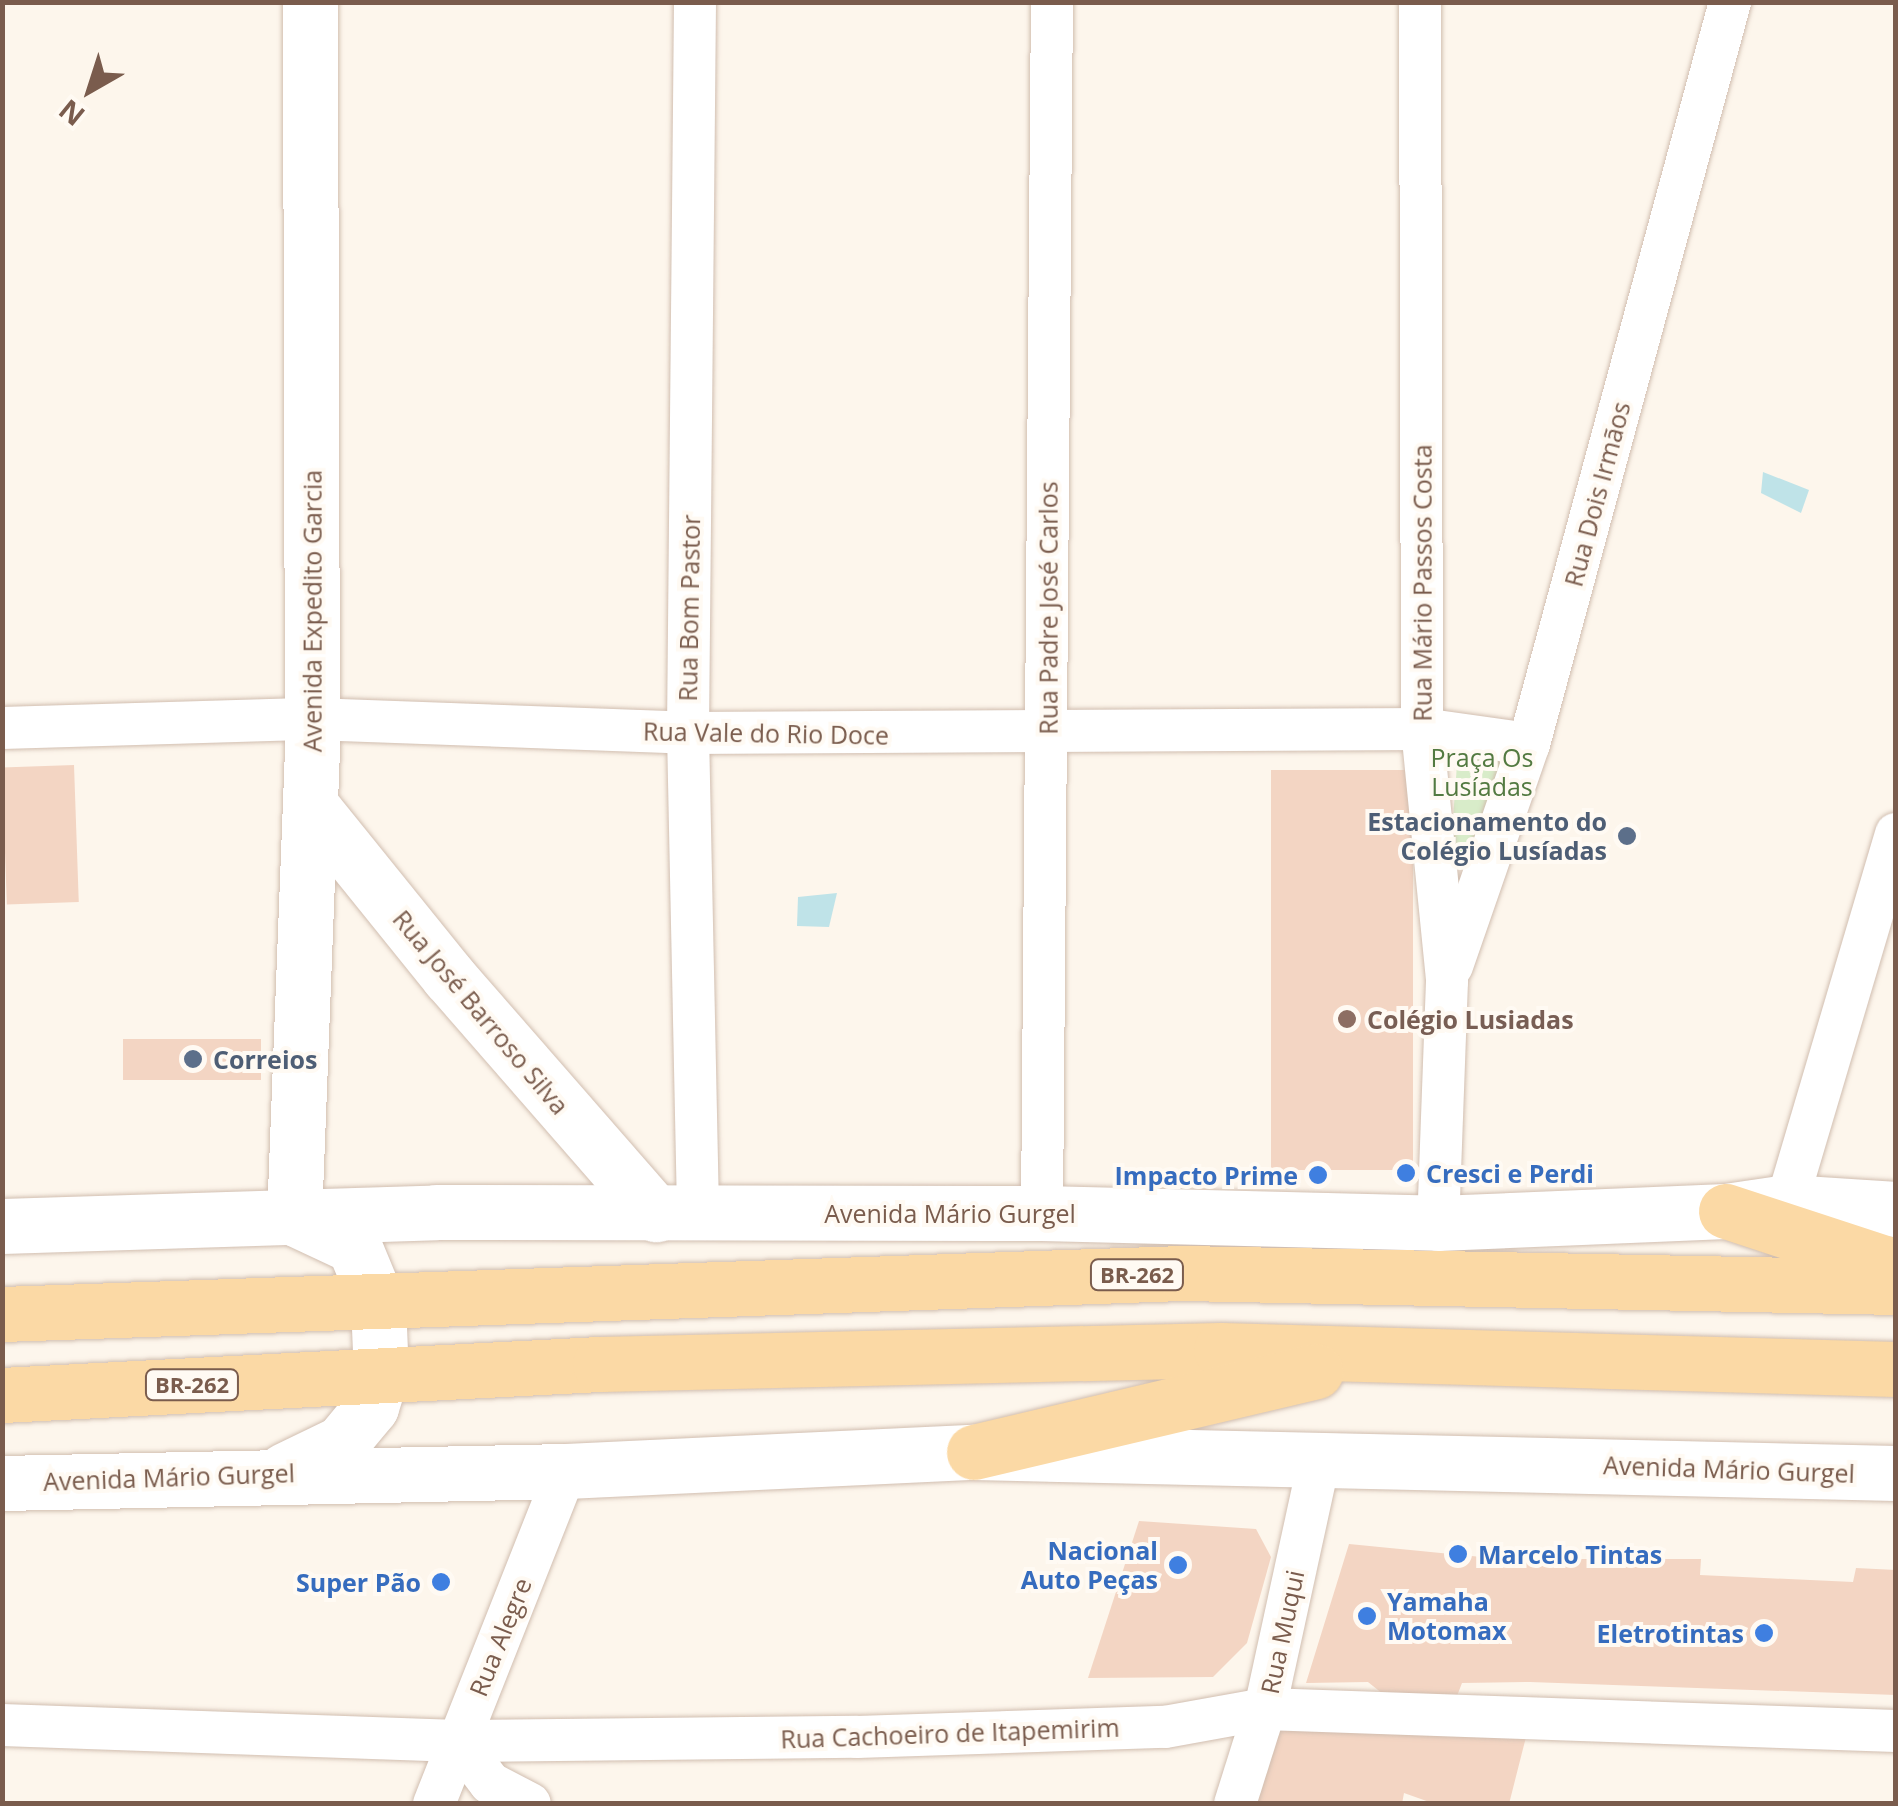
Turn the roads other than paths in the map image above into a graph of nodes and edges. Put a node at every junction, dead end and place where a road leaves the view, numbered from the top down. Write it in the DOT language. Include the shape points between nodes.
graph roads {
  1 [pos="310,2"];
  2 [pos="695,2"];
  3 [pos="1052,2"];
  4 [pos="1420,2"];
  5 [pos="1730,2"];
  6 [pos="312,719"];
  7 [pos="2,728"];
  8 [pos="1422,729"];
  9 [pos="688,733"];
  10 [pos="1047,736"];
  11 [pos="1530,744"];
  12 [pos="311,806"];
  13 [pos="1896,834"];
  14 [pos="1446,981"];
  15 [pos="1787,1202"];
  16 [pos="1896,1209"];
  17 [pos="1726,1211"];
  18 [pos="677,1213"];
  19 [pos="1042,1213"];
  20 [pos="294,1218"];
  21 [pos="1438,1223"];
  22 [pos="2,1226"];
  23 [pos="1896,1267"];
  24 [pos="1896,1287"];
  25 [pos="378,1304"];
  26 [pos="2,1314"];
  27 [pos="1388,1354"];
  28 [pos="1896,1368"];
  29 [pos="381,1375"];
  30 [pos="2,1394"];
  31 [pos="974,1452"];
  32 [pos="1320,1458"];
  33 [pos="566,1471"];
  34 [pos="280,1472"];
  35 [pos="1896,1473"];
  36 [pos="2,1483"];
  37 [pos="1265,1709"];
  38 [pos="2,1725"];
  39 [pos="1896,1732"];
  40 [pos="458,1741"];
  41 [pos="434,1804"];
  42 [pos="530,1804"];
  43 [pos="1235,1804"];
  1 -- 6 [label="main road, Avenida Expedito Garcia"];
  2 -- 9 [label="street, Rua Bom Pastor"];
  3 -- 10 [label="street, Rua Padre José Carlos"];
  4 -- 8 [label="street, Rua Mário Passos Costa"];
  5 -- 11 [label="street, Rua Dois Irmãos"];
  6 -- 7 [label="street, Rua Vale do Rio Doce"];
  6 -- 9 [label="street, Rua Vale do Rio Doce"];
  6 -- 12 [label="main road, Avenida Expedito Garcia"];
  8 -- 10 [label="street, Rua Vale do Rio Doce"];
  8 -- 11 [label="street, Rua Vale do Rio Doce"];
  8 -- 14 [label="street, Rua Mário Passos Costa"];
  9 -- 10 [label="street, Rua Vale do Rio Doce"];
  9 -- 18 [label="street, Rua Bom Pastor"];
  10 -- 19 [label="street, Rua Padre José Carlos"];
  11 -- 14 [label="street, Rua Dois Irmãos"];
  12 -- 18 [label="main road, Rua José Barroso Silva" via="449,977"];
  12 -- 20 [label="main road, Avenida Expedito Garcia"];
  13 -- 15 [label="street"];
  14 -- 21 [label="street, Rua Mário Passos Costa"];
  15 -- 16 [label="main road, Avenida Mário Gurgel"];
  15 -- 17 [label="main road, Avenida Mário Gurgel"];
  17 -- 21 [label="main road, Avenida Mário Gurgel"];
  17 -- 23 [label="main road"];
  18 -- 19 [label="main road, Avenida Mário Gurgel"];
  18 -- 20 [label="main road, Avenida Mário Gurgel"];
  19 -- 21 [label="main road, Avenida Mário Gurgel"];
  20 -- 22 [label="main road, Avenida Mário Gurgel"];
  20 -- 25 [label="main road" via="354,1246"];
  24 -- 25 [label="main road, BR-262" via="1184,1274"];
  25 -- 26 [label="main road, BR-262"];
  25 -- 29 [label="main road"];
  27 -- 28 [label="main road, BR-262"];
  27 -- 29 [label="main road, BR-262" via="1222,1350"];
  27 -- 31 [label="main road"];
  29 -- 30 [label="main road, BR-262"];
  29 -- 34 [label="main road" via="372,1407 340,1443"];
  31 -- 32 [label="main road, Avenida Mário Gurgel"];
  31 -- 33 [label="main road, Avenida Mário Gurgel"];
  32 -- 35 [label="main road, Avenida Mário Gurgel"];
  32 -- 37 [label="street, Rua Muqui"];
  33 -- 34 [label="main road, Avenida Mário Gurgel"];
  33 -- 40 [label="street, Rua Alegre"];
  34 -- 36 [label="main road, Avenida Mário Gurgel"];
  37 -- 39 [label="street, Rua Cachoeiro de Itapemirim"];
  37 -- 40 [label="street, Rua Cachoeiro de Itapemirim" via="1165,1727"];
  37 -- 43 [label="street, Rua Muqui"];
  38 -- 40 [label="street, Rua Cachoeiro de Itapemirim"];
  40 -- 41 [label="street, Rua Alegre"];
  40 -- 42 [label="street" via="490,1782"];
}
